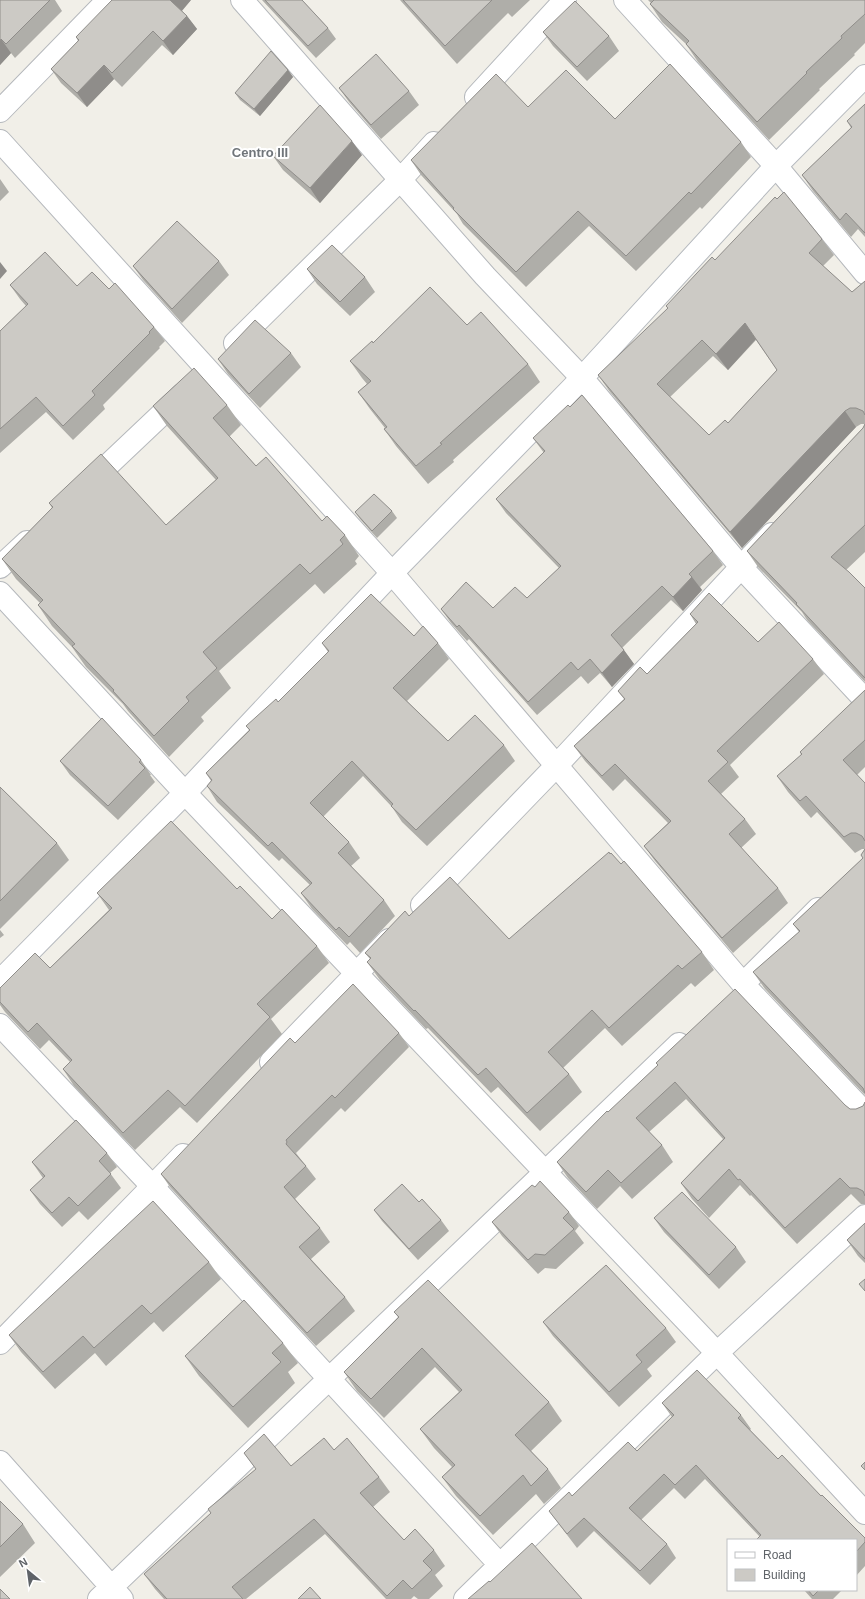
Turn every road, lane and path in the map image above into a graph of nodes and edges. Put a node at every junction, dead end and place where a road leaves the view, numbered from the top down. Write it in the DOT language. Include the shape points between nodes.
graph roads {
  1 [pos="108,0"];
  2 [pos="242,0"];
  3 [pos="565,0"];
  4 [pos="625,0"];
  5 [pos="865,76"];
  6 [pos="464,109"];
  7 [pos="0,111"];
  8 [pos="449,127"];
  9 [pos="0,141"];
  10 [pos="776,166"];
  11 [pos="401,178"];
  12 [pos="865,273"];
  13 [pos="207,371"];
  14 [pos="582,378"];
  15 [pos="75,496"];
  16 [pos="784,521"];
  17 [pos="40,529"];
  18 [pos="0,567"];
  19 [pos="741,567"];
  20 [pos="392,573"];
  21 [pos="0,593"];
  22 [pos="865,700"];
  23 [pos="557,765"];
  24 [pos="185,793"];
  25 [pos="832,894"];
  26 [pos="357,973"];
  27 [pos="0,981"];
  28 [pos="743,984"];
  29 [pos="726,1000"];
  30 [pos="0,1025"];
  31 [pos="692,1032"];
  32 [pos="257,1077"];
  33 [pos="865,1113"];
  34 [pos="197,1141"];
  35 [pos="544,1172"];
  36 [pos="153,1187"];
  37 [pos="865,1216"];
  38 [pos="0,1343"];
  39 [pos="717,1353"];
  40 [pos="329,1380"];
  41 [pos="0,1462"];
  42 [pos="865,1513"];
  43 [pos="500,1565"];
  44 [pos="111,1595"];
  45 [pos="465,1599"];
  1 -- 7 [label="street"];
  2 -- 11 [label="street"];
  3 -- 6 [label="street"];
  4 -- 10 [label="street"];
  5 -- 10 [label="street"];
  8 -- 11 [label="street"];
  9 -- 13 [label="street"];
  10 -- 12 [label="street"];
  10 -- 14 [label="street"];
  11 -- 13 [label="street"];
  11 -- 14 [label="street" via="485,276"];
  13 -- 15 [label="street"];
  13 -- 20 [label="street"];
  14 -- 19 [label="street"];
  14 -- 20 [label="street"];
  16 -- 19 [label="street"];
  17 -- 18 [label="street"];
  19 -- 22 [label="street"];
  19 -- 23 [label="street"];
  20 -- 23 [label="street"];
  20 -- 24 [label="street"];
  21 -- 24 [label="street"];
  23 -- 26 [label="street"];
  23 -- 28 [label="street"];
  24 -- 26 [label="street"];
  24 -- 27 [label="street"];
  25 -- 28 [label="street"];
  26 -- 32 [label="street"];
  26 -- 35 [label="street"];
  28 -- 29 [label="street"];
  28 -- 33 [label="street"];
  30 -- 36 [label="street"];
  31 -- 35 [label="street"];
  34 -- 36 [label="street"];
  35 -- 39 [label="street"];
  35 -- 40 [label="street"];
  36 -- 38 [label="street"];
  36 -- 40 [label="street"];
  37 -- 39 [label="street"];
  39 -- 42 [label="street"];
  39 -- 43 [label="street"];
  40 -- 43 [label="street"];
  40 -- 44 [label="street"];
  41 -- 44 [label="street"];
  43 -- 45 [label="street"];
}
